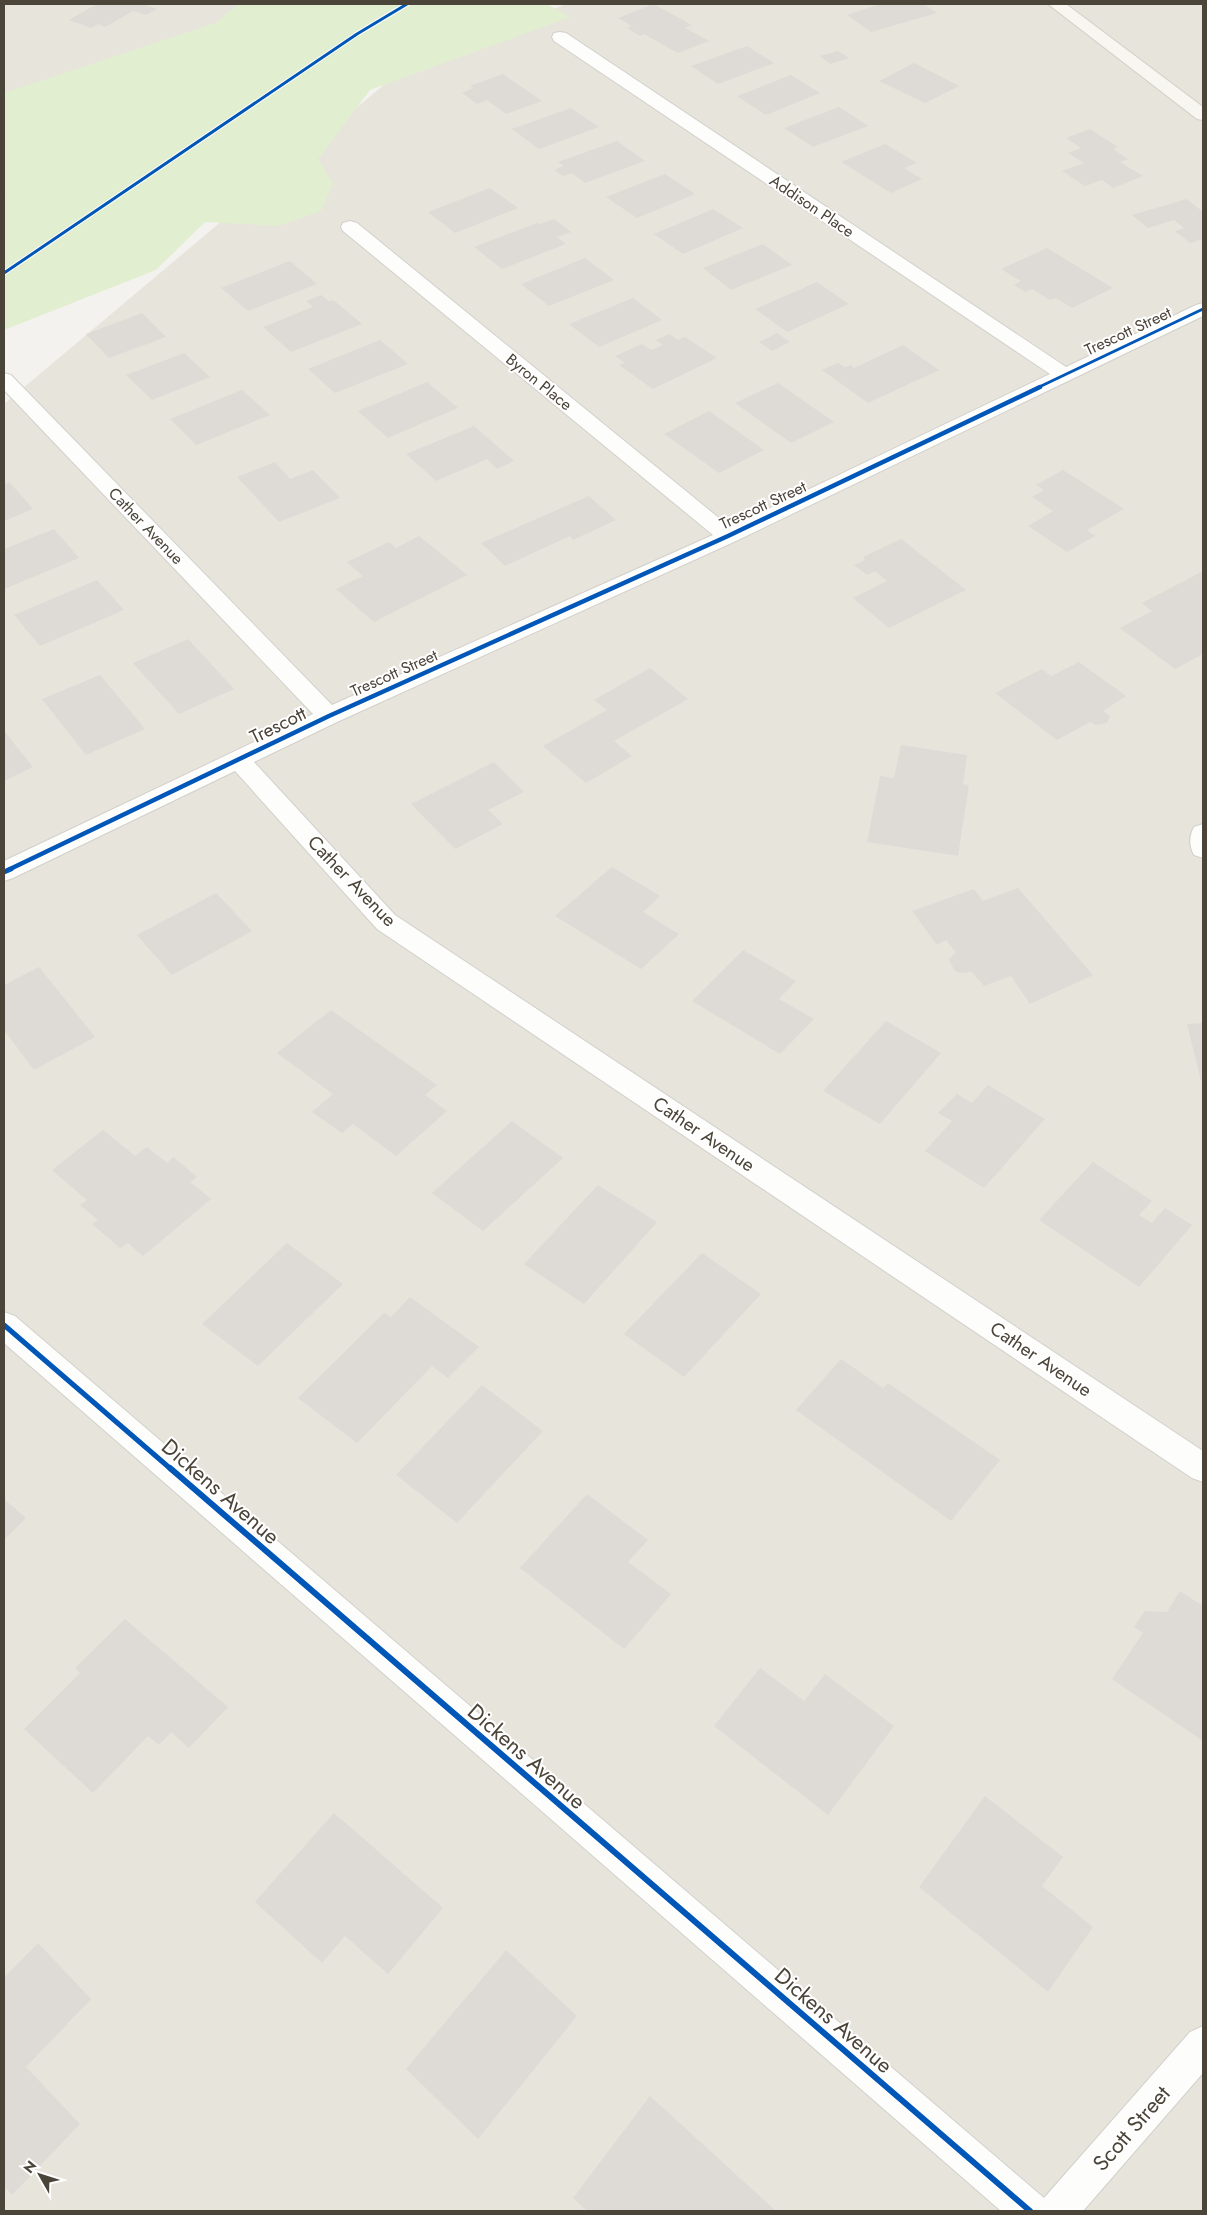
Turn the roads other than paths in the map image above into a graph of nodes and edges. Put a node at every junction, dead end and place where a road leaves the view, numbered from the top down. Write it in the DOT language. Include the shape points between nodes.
graph roads {
  1 [pos="1056,4"];
  2 [pos="560,37"];
  3 [pos="1203,115"];
  4 [pos="350,228"];
  5 [pos="1203,309"];
  6 [pos="1064,375"];
  7 [pos="4,379"];
  8 [pos="728,536"];
  9 [pos="329,716"];
  10 [pos="239,760"];
  11 [pos="1203,833"];
  12 [pos="1203,848"];
  13 [pos="4,872"];
  14 [pos="4,1325"];
  15 [pos="1203,1468"];
  16 [pos="1203,2045"];
  17 [pos="1030,2211"];
  18 [pos="1058,2211"];
  1 -- 3 [label="main road"];
  2 -- 6 [label="street, Addison Place"];
  4 -- 8 [label="street, Byron Place"];
  5 -- 6 [label="street, Trescott Street"];
  6 -- 8 [label="street, Trescott Street"];
  7 -- 9 [label="street, Cather Avenue"];
  8 -- 9 [label="street, Trescott Street"];
  9 -- 10 [label="street, Trescott"];
  10 -- 13 [label="street"];
  10 -- 15 [label="street, Cather Avenue" via="386,922"];
  11 -- 12 [label="street"];
  14 -- 17 [label="street, Dickens Avenue"];
  16 -- 18 [label="street, Scott Street"];
}
